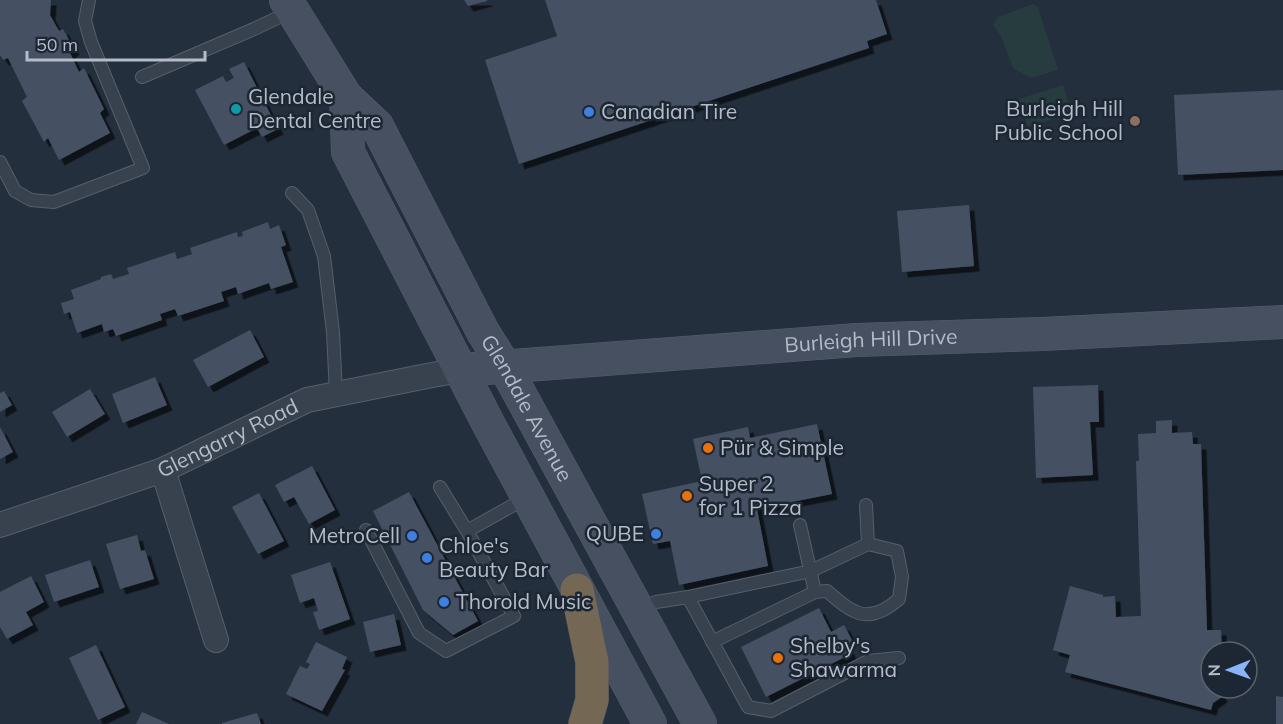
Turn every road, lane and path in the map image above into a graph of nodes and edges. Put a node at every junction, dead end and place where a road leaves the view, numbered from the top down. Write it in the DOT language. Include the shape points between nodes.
graph roads {
  1 [pos="89,0"];
  2 [pos="289,5"];
  3 [pos="142,77"];
  4 [pos="346,97"];
  5 [pos="0,162"];
  6 [pos="292,193"];
  7 [pos="1283,322"];
  8 [pos="505,367"];
  9 [pos="460,370"];
  10 [pos="336,394"];
  11 [pos="164,470"];
  12 [pos="440,487"];
  13 [pos="527,497"];
  14 [pos="866,506"];
  15 [pos="0,525"];
  16 [pos="800,525"];
  17 [pos="366,530"];
  18 [pos="467,531"];
  19 [pos="868,544"];
  20 [pos="811,571"];
  21 [pos="577,590"];
  22 [pos="815,592"];
  23 [pos="688,597"];
  24 [pos="638,609"];
  25 [pos="216,640"];
  26 [pos="712,642"];
  27 [pos="899,658"];
  28 [pos="585,724"];
  29 [pos="650,724"];
  30 [pos="700,724"];
  1 -- 5 [label="lane" via="85,21 91,42 143,168 54,201 32,200 15,191"];
  2 -- 3 [label="lane" via="254,29"];
  2 -- 4 [label="main road, Glendale Avenue"];
  4 -- 8 [label="main road, Glendale Avenue" via="377,126 483,332"];
  4 -- 9 [label="main road, Glendale Avenue" via="348,152"];
  6 -- 10 [label="lane" via="308,210 324,256"];
  7 -- 8 [label="main road, Burleigh Hill Drive" via="857,340"];
  8 -- 9 [label="main road, Burleigh Hill Drive"];
  8 -- 24 [label="main road, Glendale Avenue"];
  9 -- 10 [label="street, Glengarry Road"];
  9 -- 13 [label="main road, Glendale Avenue"];
  10 -- 11 [label="street, Glengarry Road" via="307,400"];
  11 -- 15 [label="street, Glengarry Road"];
  11 -- 25 [label="street"];
  12 -- 18 [label="lane"];
  13 -- 18 [label="lane"];
  13 -- 21 [label="main road, Glendale Avenue"];
  14 -- 19 [label="lane"];
  16 -- 20 [label="lane"];
  17 -- 18 [label="lane" via="419,633 446,651 514,616"];
  19 -- 20 [label="lane"];
  19 -- 22 [label="lane" via="897,551 902,577 899,599 887,610 863,615 827,591"];
  20 -- 22 [label="lane"];
  20 -- 23 [label="lane"];
  21 -- 28 [label="highway" via="592,662 592,700"];
  21 -- 29 [label="main road, Glendale Avenue"];
  22 -- 26 [label="lane"];
  23 -- 24 [label="lane"];
  23 -- 26 [label="lane"];
  24 -- 30 [label="main road, Glendale Avenue"];
  26 -- 27 [label="lane" via="748,707 771,711 867,661"];
}
